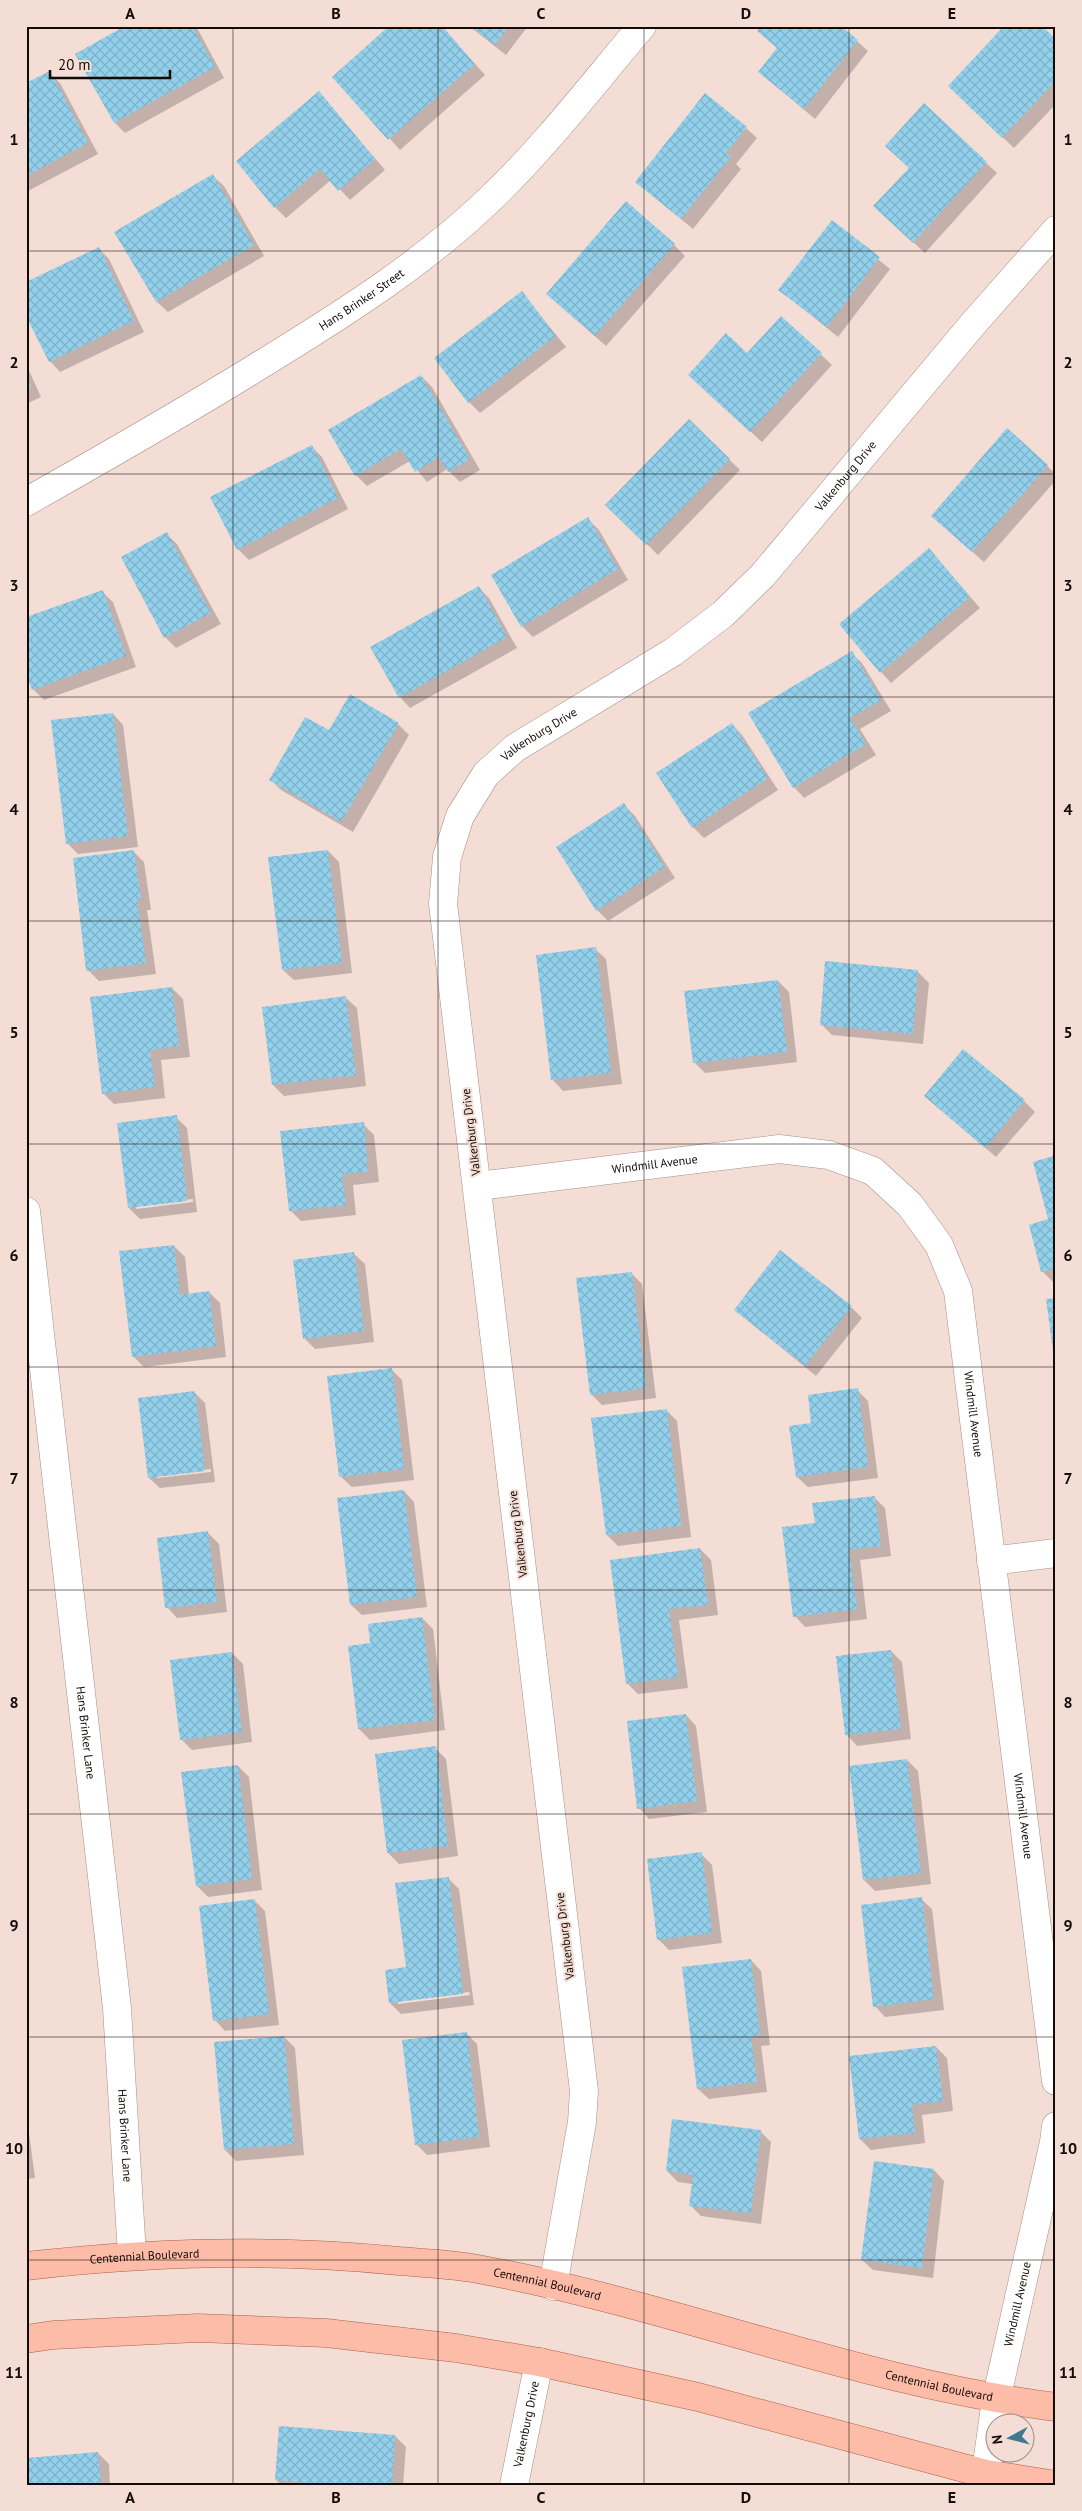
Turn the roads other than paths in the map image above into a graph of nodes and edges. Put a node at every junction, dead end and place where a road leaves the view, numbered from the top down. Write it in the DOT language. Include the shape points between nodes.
graph roads {
  1 [pos="642,26"];
  2 [pos="1056,230"];
  3 [pos="26,502"];
  4 [pos="478,1186"];
  5 [pos="26,1211"];
  6 [pos="1056,1553"];
  7 [pos="991,1561"];
  8 [pos="1056,2082"];
  9 [pos="1056,2126"];
  10 [pos="132,2255"];
  11 [pos="26,2266"];
  12 [pos="553,2286"];
  13 [pos="26,2339"];
  14 [pos="538,2362"];
  15 [pos="996,2400"];
  16 [pos="1056,2407"];
  17 [pos="985,2480"];
  18 [pos="1056,2484"];
  19 [pos="514,2485"];
  1 -- 3 [label="street, Hans Brinker Street" via="529,159 487,202 360,303 182,414"];
  2 -- 4 [label="street, Valkenburg Drive" via="763,575 722,614 673,652 514,748 486,774 460,816 447,857 443,904"];
  4 -- 7 [label="street, Windmill Avenue" via="779,1149 829,1155 873,1171 910,1205 939,1245 958,1291"];
  4 -- 12 [label="street, Valkenburg Drive" via="584,2092 582,2122"];
  5 -- 10 [label="street, Hans Brinker Lane" via="117,2008"];
  6 -- 7 [label="street"];
  7 -- 8 [label="street, Windmill Avenue"];
  9 -- 15 [label="street, Windmill Avenue"];
  10 -- 11 [label="main road, Centennial Boulevard"];
  10 -- 12 [label="main road, Centennial Boulevard" via="331,2254 472,2268"];
  12 -- 15 [label="main road, Centennial Boulevard"];
  13 -- 14 [label="main road" via="198,2328 326,2333 456,2348"];
  14 -- 17 [label="main road" via="698,2397"];
  14 -- 19 [label="street, Valkenburg Drive"];
  15 -- 16 [label="main road, Centennial Boulevard"];
  15 -- 17 [label="street, Windmill Avenue"];
  17 -- 18 [label="main road"];
}
